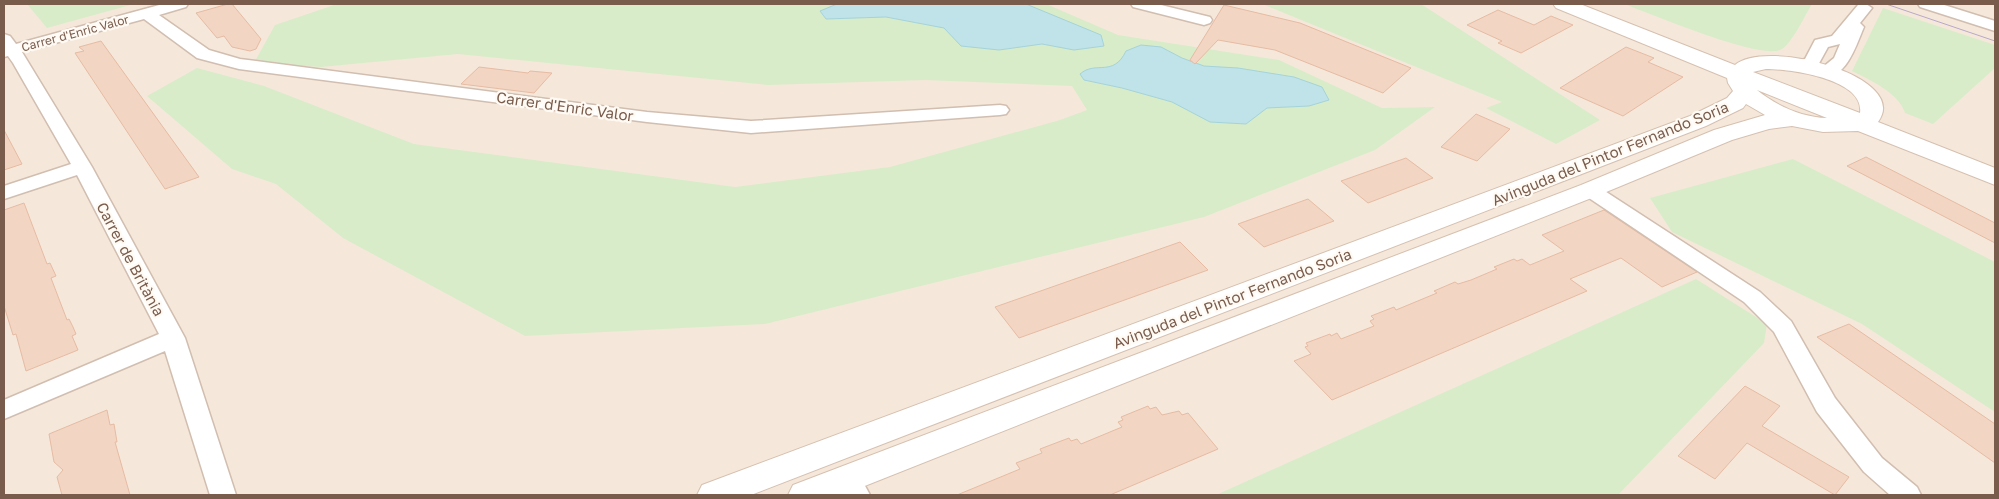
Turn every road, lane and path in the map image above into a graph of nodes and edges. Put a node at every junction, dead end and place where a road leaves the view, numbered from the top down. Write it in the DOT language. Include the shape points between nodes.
graph roads {
  1 [pos="180,4"];
  2 [pos="1139,4"];
  3 [pos="1563,4"];
  4 [pos="1594,4"];
  5 [pos="1926,4"];
  6 [pos="1865,6"];
  7 [pos="146,14"];
  8 [pos="1204,20"];
  9 [pos="1995,26"];
  10 [pos="7,47"];
  11 [pos="1800,65"];
  12 [pos="1826,72"];
  13 [pos="1744,77"];
  14 [pos="1000,110"];
  15 [pos="1868,118"];
  16 [pos="1792,119"];
  17 [pos="1995,162"];
  18 [pos="82,167"];
  19 [pos="1995,176"];
  20 [pos="1590,190"];
  21 [pos="4,193"];
  22 [pos="174,338"];
  23 [pos="4,410"];
  24 [pos="852,487"];
  25 [pos="223,495"];
  26 [pos="714,495"];
  27 [pos="805,495"];
  28 [pos="1908,495"];
  1 -- 7 [label="street, Carrer d'Enric Valor"];
  2 -- 8 [label="street"];
  3 -- 13 [label="street"];
  4 -- 13 [label="street"];
  5 -- 9 [label="street"];
  6 -- 11 [label="street" via="1838,40 1821,44 1811,63"];
  6 -- 12 [label="street" via="1841,61"];
  7 -- 10 [label="street, Carrer d'Enric Valor"];
  7 -- 14 [label="street, Carrer d'Enric Valor" via="203,54 239,64 647,117 751,127"];
  10 -- 18 [label="street, Carrer de Britània"];
  11 -- 12 [label="street"];
  11 -- 13 [label="street" via="1766,62"];
  12 -- 15 [label="street" via="1866,94 1872,102"];
  13 -- 15 [label="street"];
  13 -- 16 [label="street" via="1768,108"];
  13 -- 26 [label="street, Avinguda del Pintor Fernando Soria" via="1735,103 1698,121"];
  15 -- 16 [label="street" via="1837,126"];
  15 -- 17 [label="street"];
  15 -- 19 [label="street"];
  16 -- 20 [label="street, Avinguda del Pintor Fernando Soria" via="1767,122 1723,135"];
  18 -- 21 [label="street"];
  18 -- 22 [label="street, Carrer de Britània"];
  20 -- 24 [label="street, Avinguda del Pintor Fernando Soria"];
  20 -- 28 [label="street, Avinguda del Pintor Fernando Soria" via="1758,303 1783,327 1826,405 1873,465"];
  22 -- 23 [label="street"];
  22 -- 25 [label="street, Carrer de Britània"];
  24 -- 27 [label="street, Avinguda del Pintor Fernando Soria"];
}
